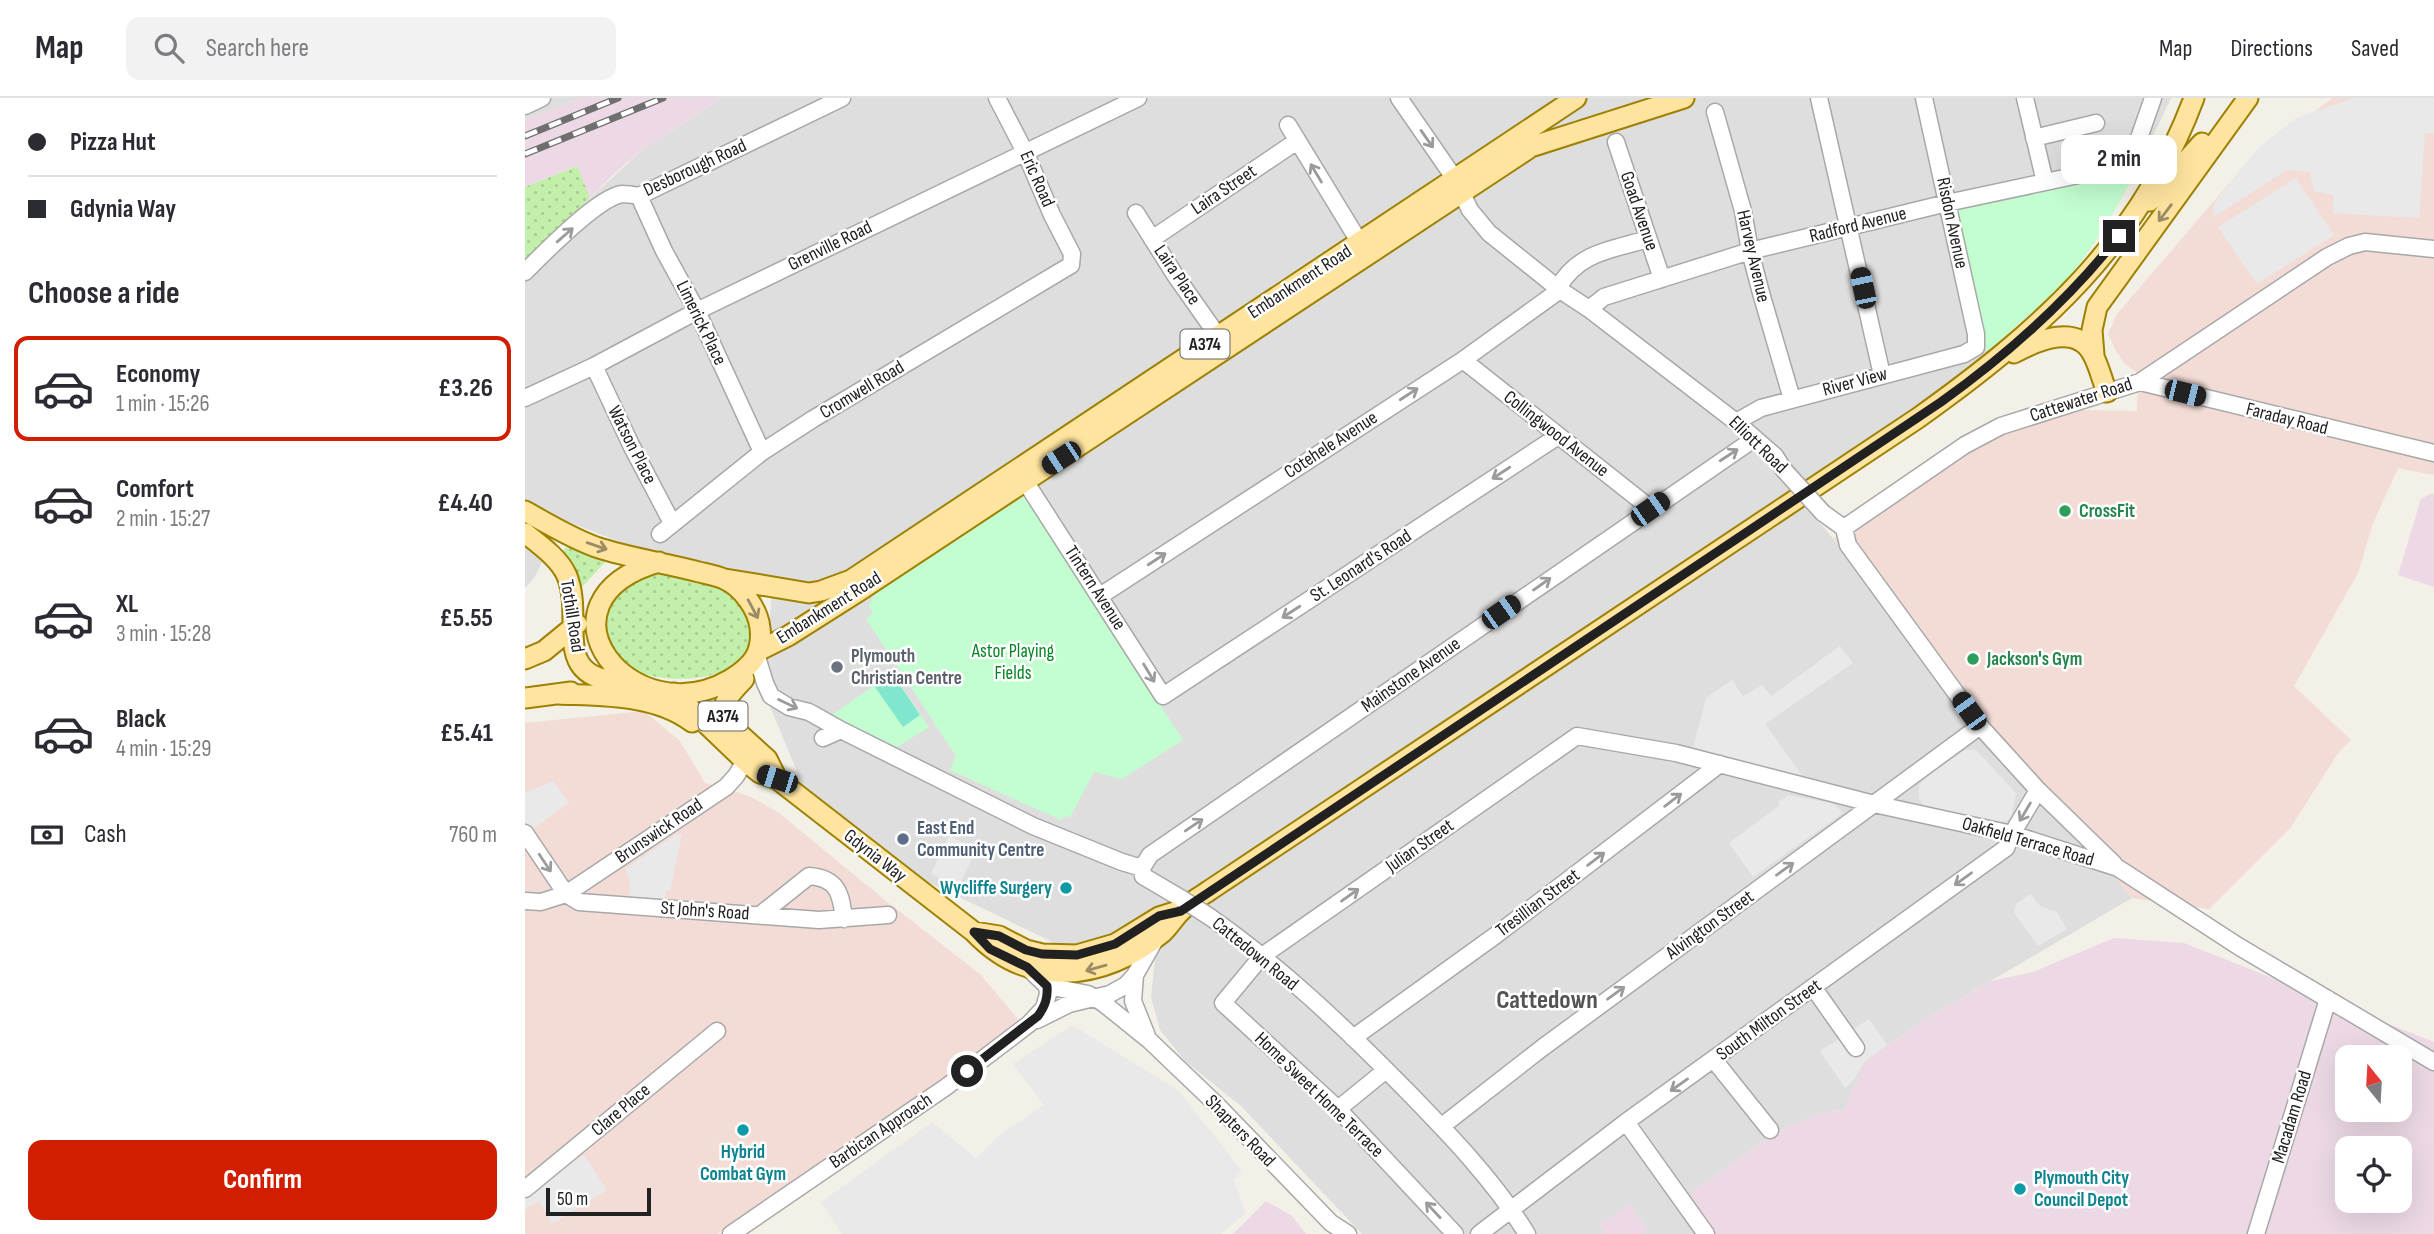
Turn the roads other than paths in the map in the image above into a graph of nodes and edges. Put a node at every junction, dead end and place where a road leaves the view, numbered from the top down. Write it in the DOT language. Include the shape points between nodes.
graph roads {
  1 [pos="543,98"];
  2 [pos="842,98"];
  3 [pos="997,98"];
  4 [pos="1138,98"];
  5 [pos="1399,98"];
  6 [pos="1684,98"];
  7 [pos="1819,98"];
  8 [pos="1924,98"];
  9 [pos="2025,98"];
  10 [pos="2153,98"];
  11 [pos="2194,98"];
  12 [pos="2248,98"];
  13 [pos="1568,100"];
  14 [pos="525,106"];
  15 [pos="1714,111"];
  16 [pos="2096,123"];
  17 [pos="1288,125"];
  18 [pos="2034,138"];
  19 [pos="1297,141"];
  20 [pos="1616,142"];
  21 [pos="1528,149"];
  22 [pos="1026,154"];
  23 [pos="1489,157"];
  24 [pos="2045,182"];
  25 [pos="1459,186"];
  26 [pos="639,196"];
  27 [pos="1947,203"];
  28 [pos="1136,213"];
  29 [pos="2131,219"];
  30 [pos="1847,227"];
  31 [pos="1152,239"];
  32 [pos="1648,239"];
  33 [pos="1360,243"];
  34 [pos="2434,249"];
  35 [pos="1750,251"];
  36 [pos="1073,261"];
  37 [pos="525,272"];
  38 [pos="1662,279"];
  39 [pos="1559,289"];
  40 [pos="1589,309"];
  41 [pos="697,311"];
  42 [pos="1218,336"];
  43 [pos="1976,347"];
  44 [pos="2094,355"];
  45 [pos="1462,360"];
  46 [pos="594,366"];
  47 [pos="1989,367"];
  48 [pos="1882,375"];
  49 [pos="2140,382"];
  50 [pos="2107,392"];
  51 [pos="525,398"];
  52 [pos="1793,400"];
  53 [pos="1736,422"];
  54 [pos="1558,436"];
  55 [pos="1754,439"];
  56 [pos="762,452"];
  57 [pos="2434,453"];
  58 [pos="1025,481"];
  59 [pos="1650,509"];
  60 [pos="525,511"];
  61 [pos="666,528"];
  62 [pos="1845,528"];
  63 [pos="525,533"];
  64 [pos="659,562"];
  65 [pos="725,579"];
  66 [pos="1100,596"];
  67 [pos="587,613"];
  68 [pos="572,629"];
  69 [pos="757,656"];
  70 [pos="525,659"];
  71 [pos="632,684"];
  72 [pos="674,693"];
  73 [pos="558,694"];
  74 [pos="1163,696"];
  75 [pos="525,698"];
  76 [pos="1980,726"];
  77 [pos="841,730"];
  78 [pos="1577,736"];
  79 [pos="823,738"];
  80 [pos="722,741"];
  81 [pos="745,761"];
  82 [pos="1720,764"];
  83 [pos="777,779"];
  84 [pos="2038,790"];
  85 [pos="1874,804"];
  86 [pos="525,833"];
  87 [pos="2011,834"];
  88 [pos="1142,868"];
  89 [pos="2118,869"];
  90 [pos="566,894"];
  91 [pos="525,901"];
  92 [pos="1181,911"];
  93 [pos="760,915"];
  94 [pos="888,915"];
  95 [pos="843,919"];
  96 [pos="974,932"];
  97 [pos="1157,937"];
  98 [pos="1262,956"];
  99 [pos="1027,967"];
  100 [pos="1135,975"];
  101 [pos="1047,986"];
  102 [pos="1813,987"];
  103 [pos="1095,998"];
  104 [pos="2328,999"];
  105 [pos="1029,1024"];
  106 [pos="717,1031"];
  107 [pos="1353,1038"];
  108 [pos="1149,1041"];
  109 [pos="1856,1048"];
  110 [pos="1714,1060"];
  111 [pos="2434,1062"];
  112 [pos="1386,1070"];
  113 [pos="1338,1109"];
  114 [pos="1626,1122"];
  115 [pos="1441,1126"];
  116 [pos="1770,1130"];
  117 [pos="525,1189"];
  118 [pos="1512,1210"];
  119 [pos="1334,1228"];
  120 [pos="731,1234"];
  121 [pos="1348,1234"];
  122 [pos="1455,1234"];
  123 [pos="1479,1234"];
  124 [pos="1527,1234"];
  125 [pos="1706,1234"];
  126 [pos="2256,1234"];
  1 -- 14 [label="street"];
  2 -- 26 [label="street, Desborough Road"];
  3 -- 22 [label="street, Eric Road"];
  4 -- 22 [label="street, Grenville Road"];
  5 -- 25 [label="street, Elliott Road, one-way"];
  6 -- 21 [label="main road"];
  7 -- 30 [label="street"];
  8 -- 27 [label="street, Risdon Avenue"];
  9 -- 18 [label="street"];
  10 -- 24 [label="street, Radford Avenue" via="2132,158 2125,165"];
  11 -- 29 [label="main road, Gdynia Way" via="2174,147"];
  12 -- 29 [label="main road"];
  12 -- 44 [label="main road, one-way" via="2097,307 2092,330"];
  13 -- 23 [label="main road, Embankment Road / A374"];
  15 -- 35 [label="street, Harvey Avenue"];
  16 -- 18 [label="street"];
  17 -- 19 [label="street"];
  18 -- 24 [label="street"];
  19 -- 31 [label="street, Laira Street"];
  33 -- 19 [label="street, one-way"];
  20 -- 32 [label="street, Goad Avenue"];
  21 -- 23 [label="main road, A374"];
  21 -- 25 [label="main road, Embankment Road / A374"];
  22 -- 36 [label="street, Eric Road"];
  22 -- 41 [label="street, Grenville Road"];
  23 -- 25 [label="main road, Embankment Road / A374"];
  24 -- 27 [label="street, Radford Avenue"];
  25 -- 33 [label="main road, Embankment Road / A374"];
  25 -- 39 [label="street, Elliott Road" via="1470,210 1489,233"];
  25 -- 58 [label="main road, Embankment Road / A374"];
  37 -- 26 [label="street, Desborough Road, one-way" via="594,209 622,194"];
  26 -- 41 [label="street, Limerick Place"];
  27 -- 30 [label="street, Radford Avenue"];
  27 -- 43 [label="street, Risdon Avenue"];
  28 -- 31 [label="street, Laira Place"];
  29 -- 47 [label="main road, Gdynia Way" via="2076,286"];
  30 -- 35 [label="street, Radford Avenue"];
  30 -- 48 [label="street"];
  31 -- 42 [label="street, Laira Place"];
  32 -- 38 [label="street, Goad Avenue"];
  32 -- 39 [label="street, Cotehele Avenue" via="1587,257 1567,272"];
  33 -- 42 [label="main road, Embankment Road / A374"];
  34 -- 49 [label="street, Cattewater Road" via="2365,242 2349,246"];
  35 -- 38 [label="street, Radford Avenue"];
  35 -- 52 [label="street, Harvey Avenue"];
  36 -- 56 [label="street, Cromwell Road" via="1067,269"];
  38 -- 40 [label="street, Radford Avenue" via="1604,297"];
  39 -- 40 [label="street, Elliott Road"];
  39 -- 45 [label="street, Cotehele Avenue"];
  40 -- 53 [label="street, Elliott Road"];
  41 -- 46 [label="street, Grenville Road"];
  41 -- 56 [label="street, Limerick Place"];
  42 -- 65 [label="main road, Embankment Road / A374" via="851,579 810,593"];
  43 -- 48 [label="street, River View"];
  44 -- 47 [label="main road" via="2076,338 2057,337"];
  44 -- 50 [label="main road"];
  45 -- 54 [label="street, Collingwood Avenue"];
  66 -- 45 [label="street, Cotehele Avenue, one-way"];
  46 -- 51 [label="street, Grenville Road"];
  46 -- 61 [label="street, Watson Place"];
  47 -- 92 [label="main road, Gdynia Way"];
  48 -- 52 [label="street, River View"];
  49 -- 50 [label="street, Cattewater Road"];
  49 -- 57 [label="street, Faraday Road"];
  50 -- 62 [label="street, Cattewater Road" via="2001,426 1965,445"];
  52 -- 53 [label="street, River View" via="1761,408"];
  53 -- 55 [label="street, Elliott Road"];
  54 -- 59 [label="street, Collingwood Avenue"];
  54 -- 74 [label="street, St. Leonard's Road, one-way"];
  59 -- 55 [label="street, Mainstone Avenue, one-way"];
  55 -- 62 [label="street, Elliott Road, bridge" via="1775,456 1823,513"];
  56 -- 61 [label="street, Cromwell Road"];
  58 -- 66 [label="street, Tintern Avenue"];
  58 -- 69 [label="main road, Embankment Road / A374"];
  88 -- 59 [label="street, Mainstone Avenue, one-way" via="1150,855"];
  60 -- 64 [label="main road, one-way" via="597,547"];
  62 -- 76 [label="street" via="1848,545"];
  63 -- 68 [label="main road, Tothill Road" via="564,569 571,595"];
  64 -- 65 [label="main road"];
  64 -- 67 [label="main road" via="611,581 591,601"];
  65 -- 69 [label="main road, one-way" via="755,610 760,623"];
  66 -- 74 [label="street, Tintern Avenue, one-way"];
  67 -- 68 [label="main road"];
  67 -- 71 [label="main road" via="594,651"];
  68 -- 70 [label="main road"];
  68 -- 71 [label="main road, Tothill Road" via="581,666 600,679"];
  69 -- 72 [label="main road" via="724,683"];
  69 -- 77 [label="street, Cattedown Road, one-way" via="771,696"];
  69 -- 83 [label="main road, Gdynia Way / A374" via="749,674 728,695 722,713 730,728 767,759"];
  71 -- 72 [label="main road"];
  71 -- 73 [label="main road, A374"];
  72 -- 80 [label="main road, Gdynia Way / A374"];
  73 -- 75 [label="main road, A374"];
  73 -- 80 [label="main road, A374" via="671,708 714,740"];
  76 -- 84 [label="street"];
  76 -- 85 [label="street, Alvington Street"];
  77 -- 79 [label="street"];
  77 -- 88 [label="street, Cattedown Road" via="1033,826"];
  78 -- 82 [label="street, Oakfield Terrace Road"];
  98 -- 78 [label="street, Julian Street, one-way"];
  80 -- 81 [label="main road, Gdynia Way / A374"];
  81 -- 83 [label="main road, Gdynia Way / A374"];
  81 -- 90 [label="street, Brunswick Road" via="726,787"];
  82 -- 85 [label="street, Oakfield Terrace Road"];
  107 -- 82 [label="street, Tresillian Street, one-way"];
  83 -- 96 [label="main road, Gdynia Way"];
  84 -- 87 [label="street, South Milton Street, one-way"];
  84 -- 89 [label="street"];
  85 -- 87 [label="street, Oakfield Terrace Road"];
  115 -- 85 [label="street, Alvington Street, one-way"];
  86 -- 90 [label="street, one-way"];
  87 -- 89 [label="street, Oakfield Terrace Road"];
  87 -- 102 [label="street, South Milton Street, one-way" via="2006,848"];
  88 -- 98 [label="street, Cattedown Road, bridge" via="1143,876 1169,889"];
  89 -- 104 [label="street, Oakfield Terrace Road"];
  90 -- 91 [label="street, St John's Road" via="541,902"];
  90 -- 93 [label="street, St John's Road" via="579,902"];
  92 -- 96 [label="main road, Gdynia Way" via="1159,916 1115,944 1077,955 1042,954 999,936"];
  92 -- 97 [label="main road, Gdynia Way"];
  93 -- 95 [label="street, St John's Road"];
  93 -- 95 [label="street" via="809,876 832,882"];
  94 -- 95 [label="street, St John's Road"];
  96 -- 99 [label="main road, Gdynia Way" via="990,949"];
  97 -- 99 [label="main road, Gdynia Way, one-way" via="1119,960 1084,971"];
  97 -- 100 [label="street, Barbican Approach"];
  98 -- 107 [label="street, Cattedown Road"];
  98 -- 113 [label="street, Home Sweet Home Terrace" via="1223,1003"];
  99 -- 101 [label="street"];
  100 -- 103 [label="street, Barbican Approach" via="1117,991"];
  100 -- 108 [label="street, Shapters Road" via="1133,1001"];
  101 -- 103 [label="street, Shapters Road"];
  101 -- 105 [label="street, Barbican Approach" via="1044,1008"];
  102 -- 109 [label="street"];
  102 -- 110 [label="street, South Milton Street"];
  103 -- 105 [label="street, Barbican Approach" via="1069,1004"];
  103 -- 108 [label="street, Shapters Road"];
  104 -- 111 [label="street, Oakfield Terrace Road"];
  104 -- 126 [label="street, Macadam Road"];
  105 -- 120 [label="street, Barbican Approach" via="946,1087"];
  106 -- 117 [label="street, Clare Place"];
  107 -- 112 [label="street, Cattedown Road"];
  108 -- 119 [label="street, Shapters Road"];
  110 -- 114 [label="street, South Milton Street, one-way"];
  110 -- 116 [label="street"];
  112 -- 113 [label="street"];
  112 -- 115 [label="street, Cattedown Road"];
  122 -- 113 [label="street, Home Sweet Home Terrace, one-way"];
  114 -- 118 [label="street, South Milton Street"];
  114 -- 125 [label="street"];
  115 -- 118 [label="street, Cattedown Road"];
  118 -- 123 [label="street, South Milton Street"];
  118 -- 124 [label="street, Cattedown Road"];
  119 -- 121 [label="street, Shapters Road"];
}
